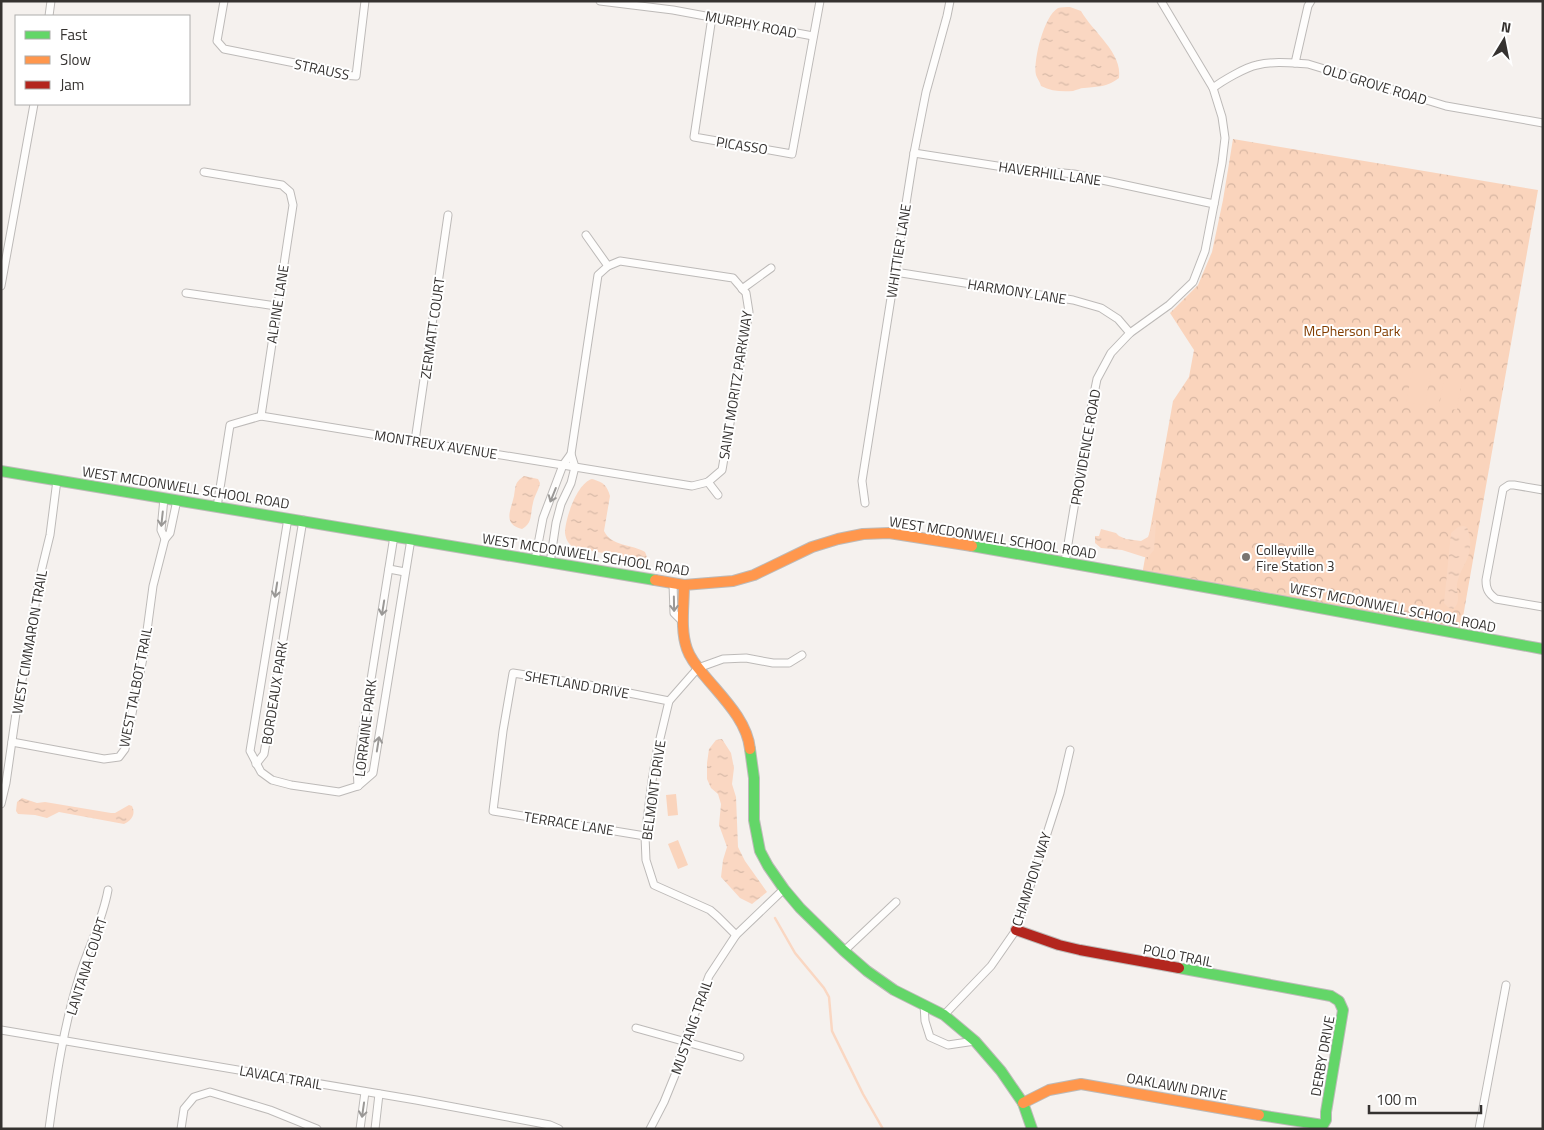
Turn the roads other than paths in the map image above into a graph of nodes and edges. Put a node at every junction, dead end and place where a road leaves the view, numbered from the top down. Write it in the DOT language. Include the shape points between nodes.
graph roads {
  1 [pos="51,1"];
  2 [pos="224,1"];
  3 [pos="365,1"];
  4 [pos="600,1"];
  5 [pos="674,1"];
  6 [pos="820,1"];
  7 [pos="950,1"];
  8 [pos="1161,1"];
  9 [pos="1311,1"];
  10 [pos="673,10"];
  11 [pos="49,15"];
  12 [pos="712,17"];
  13 [pos="813,36"];
  14 [pos="1295,63"];
  15 [pos="1213,88"];
  16 [pos="34,105"];
  17 [pos="1543,123"];
  18 [pos="914,154"];
  19 [pos="204,172"];
  20 [pos="1214,204"];
  21 [pos="448,215"];
  22 [pos="586,235"];
  23 [pos="608,266"];
  24 [pos="772,268"];
  25 [pos="895,272"];
  26 [pos="1,286"];
  27 [pos="742,289"];
  28 [pos="186,293"];
  29 [pos="276,306"];
  30 [pos="1130,334"];
  31 [pos="261,416"];
  32 [pos="415,441"];
  33 [pos="571,454"];
  34 [pos="563,465"];
  35 [pos="574,467"];
  36 [pos="1,471"];
  37 [pos="57,480"];
  38 [pos="708,482"];
  39 [pos="1543,490"];
  40 [pos="718,495"];
  41 [pos="164,498"];
  42 [pos="176,500"];
  43 [pos="864,503"];
  44 [pos="217,507"];
  45 [pos="288,518"];
  46 [pos="302,520"];
  47 [pos="394,536"];
  48 [pos="165,539"];
  49 [pos="411,539"];
  50 [pos="282,554"];
  51 [pos="297,556"];
  52 [pos="535,560"];
  53 [pos="1065,562"];
  54 [pos="550,563"];
  55 [pos="389,569"];
  56 [pos="405,572"];
  57 [pos="679,585"];
  58 [pos="1543,607"];
  59 [pos="1543,650"];
  60 [pos="802,655"];
  61 [pos="698,668"];
  62 [pos="669,701"];
  63 [pos="12,742"];
  64 [pos="1070,750"];
  65 [pos="256,764"];
  66 [pos="358,786"];
  67 [pos="1,804"];
  68 [pos="493,811"];
  69 [pos="645,836"];
  70 [pos="784,889"];
  71 [pos="108,890"];
  72 [pos="896,902"];
  73 [pos="1016,930"];
  74 [pos="736,935"];
  75 [pos="844,951"];
  76 [pos="1506,985"];
  77 [pos="1338,999"];
  78 [pos="924,1004"];
  79 [pos="944,1015"];
  80 [pos="636,1028"];
  81 [pos="1,1030"];
  82 [pos="64,1041"];
  83 [pos="975,1041"];
  84 [pos="684,1042"];
  85 [pos="740,1057"];
  86 [pos="365,1092"];
  87 [pos="379,1094"];
  88 [pos="1023,1102"];
  89 [pos="1326,1120"];
  90 [pos="49,1129"];
  91 [pos="181,1129"];
  92 [pos="317,1129"];
  93 [pos="360,1129"];
  94 [pos="375,1129"];
  95 [pos="559,1129"];
  96 [pos="650,1129"];
  97 [pos="1032,1129"];
  98 [pos="1479,1129"];
  1 -- 11 [label="street"];
  2 -- 3 [label="street, STRAUSS" via="217,41 224,49 356,76"];
  4 -- 10 [label="street, MURPHY ROAD"];
  5 -- 10 [label="street"];
  6 -- 13 [label="street"];
  7 -- 18 [label="street, WHITTIER LANE" via="926,92"];
  8 -- 15 [label="street, PROVIDENCE ROAD"];
  9 -- 14 [label="street"];
  10 -- 12 [label="street, MURPHY ROAD"];
  12 -- 13 [label="street, MURPHY ROAD"];
  12 -- 13 [label="street, PICASSO" via="694,138 792,154"];
  14 -- 15 [label="street, OLD GROVE ROAD" via="1256,65"];
  14 -- 17 [label="street, OLD GROVE ROAD" via="1308,64 1446,106"];
  15 -- 20 [label="street, PROVIDENCE ROAD" via="1225,138"];
  16 -- 26 [label="street"];
  18 -- 20 [label="street, HAVERHILL LANE" via="1074,174"];
  18 -- 25 [label="street, WHITTIER LANE"];
  19 -- 29 [label="street, ALPINE LANE" via="282,185 290,192 293,205"];
  20 -- 30 [label="street, PROVIDENCE ROAD" via="1205,251 1193,282"];
  21 -- 32 [label="street, ZERMATT COURT"];
  22 -- 23 [label="street"];
  23 -- 27 [label="street" via="620,261 733,278"];
  23 -- 33 [label="street" via="598,275"];
  24 -- 27 [label="street"];
  25 -- 30 [label="street, HARMONY LANE" via="1073,300 1101,308 1118,319"];
  25 -- 43 [label="street, WHITTIER LANE" via="862,481"];
  27 -- 38 [label="street, SAINT MORITZ PARKWAY" via="746,292 749,312 722,470"];
  28 -- 29 [label="street"];
  29 -- 31 [label="street, ALPINE LANE"];
  30 -- 53 [label="street, PROVIDENCE ROAD" via="1111,353 1097,379"];
  31 -- 32 [label="street, MONTREUX AVENUE"];
  31 -- 44 [label="street, MONTREUX AVENUE" via="230,425"];
  32 -- 34 [label="street, MONTREUX AVENUE"];
  33 -- 34 [label="street"];
  33 -- 35 [label="street"];
  34 -- 35 [label="street, MONTREUX AVENUE"];
  34 -- 52 [label="street, one-way" via="543,518"];
  35 -- 38 [label="street, MONTREUX AVENUE" via="692,486"];
  35 -- 54 [label="street" via="556,523"];
  36 -- 37 [label="main road, WEST MCDONWELL SCHOOL ROAD"];
  37 -- 41 [label="main road, WEST MCDONWELL SCHOOL ROAD"];
  37 -- 63 [label="street, WEST CIMMARON TRAIL"];
  38 -- 40 [label="street"];
  39 -- 58 [label="street" via="1506,486 1501,494 1486,580 1486,589 1496,599"];
  41 -- 42 [label="main road, WEST MCDONWELL SCHOOL ROAD"];
  41 -- 48 [label="street, WEST TALBOT TRAIL, one-way" via="160,530"];
  42 -- 44 [label="main road, WEST MCDONWELL SCHOOL ROAD"];
  42 -- 48 [label="street, WEST TALBOT TRAIL" via="170,533"];
  44 -- 45 [label="main road, WEST MCDONWELL SCHOOL ROAD"];
  45 -- 46 [label="main road, WEST MCDONWELL SCHOOL ROAD"];
  45 -- 50 [label="street, BORDEAUX PARK"];
  46 -- 47 [label="main road, WEST MCDONWELL SCHOOL ROAD"];
  46 -- 51 [label="street, BORDEAUX PARK"];
  47 -- 49 [label="main road, WEST MCDONWELL SCHOOL ROAD"];
  47 -- 55 [label="street, LORRAINE PARK"];
  48 -- 63 [label="street, WEST TALBOT TRAIL" via="153,586 129,732 125,749 119,757 104,759"];
  49 -- 52 [label="main road, WEST MCDONWELL SCHOOL ROAD"];
  49 -- 56 [label="street, LORRAINE PARK"];
  50 -- 51 [label="street"];
  50 -- 65 [label="street, BORDEAUX PARK, one-way" via="250,752"];
  51 -- 65 [label="street, BORDEAUX PARK" via="264,754"];
  52 -- 54 [label="main road, WEST MCDONWELL SCHOOL ROAD"];
  53 -- 57 [label="main road, WEST MCDONWELL SCHOOL ROAD" via="876,532 829,541 748,577 711,584"];
  53 -- 59 [label="main road, WEST MCDONWELL SCHOOL ROAD"];
  54 -- 57 [label="main road, WEST MCDONWELL SCHOOL ROAD"];
  55 -- 56 [label="street"];
  55 -- 66 [label="street, LORRAINE PARK, one-way" via="357,767"];
  66 -- 56 [label="street, LORRAINE PARK, one-way" via="373,773"];
  57 -- 61 [label="main road" via="687,650"];
  60 -- 61 [label="street" via="789,663 724,659"];
  61 -- 62 [label="street, BELMONT DRIVE"];
  61 -- 70 [label="main road" via="733,711 745,732 753,760 756,836 760,851"];
  62 -- 68 [label="street, SHETLAND DRIVE" via="513,673"];
  62 -- 69 [label="street, BELMONT DRIVE" via="657,751"];
  63 -- 67 [label="street, WEST CIMMARON TRAIL"];
  64 -- 73 [label="street, CHAMPION WAY" via="1060,793"];
  65 -- 66 [label="street" via="272,780 291,785 339,792"];
  68 -- 69 [label="street, TERRACE LANE"];
  69 -- 74 [label="street, BELMONT DRIVE" via="646,860 654,885 710,910"];
  70 -- 74 [label="street, MUSTANG TRAIL"];
  70 -- 75 [label="main road"];
  71 -- 82 [label="street, LANTANA COURT" via="71,1004"];
  72 -- 75 [label="street"];
  73 -- 77 [label="main road, POLO TRAIL" via="1080,950"];
  73 -- 79 [label="street, CHAMPION WAY" via="991,966"];
  74 -- 84 [label="street, MUSTANG TRAIL" via="709,976"];
  75 -- 78 [label="main road" via="894,990"];
  76 -- 98 [label="street"];
  77 -- 89 [label="main road, DERBY DRIVE" via="1343,1010"];
  78 -- 79 [label="main road"];
  78 -- 83 [label="street" via="930,1037 948,1045"];
  79 -- 83 [label="main road"];
  80 -- 84 [label="street"];
  81 -- 82 [label="street, LAVACA TRAIL"];
  82 -- 86 [label="street, LAVACA TRAIL"];
  82 -- 90 [label="street, LANTANA COURT"];
  83 -- 88 [label="main road"];
  84 -- 85 [label="street"];
  84 -- 96 [label="street, MUSTANG TRAIL" via="664,1102"];
  86 -- 87 [label="street, LAVACA TRAIL"];
  86 -- 93 [label="street, one-way"];
  87 -- 94 [label="street"];
  87 -- 95 [label="street, LAVACA TRAIL"];
  88 -- 89 [label="main road, OAKLAWN DRIVE" via="1039,1093 1081,1084 1308,1123 1323,1125"];
  88 -- 97 [label="main road"];
  91 -- 92 [label="street" via="184,1109 194,1097 210,1092 270,1110"];
}
